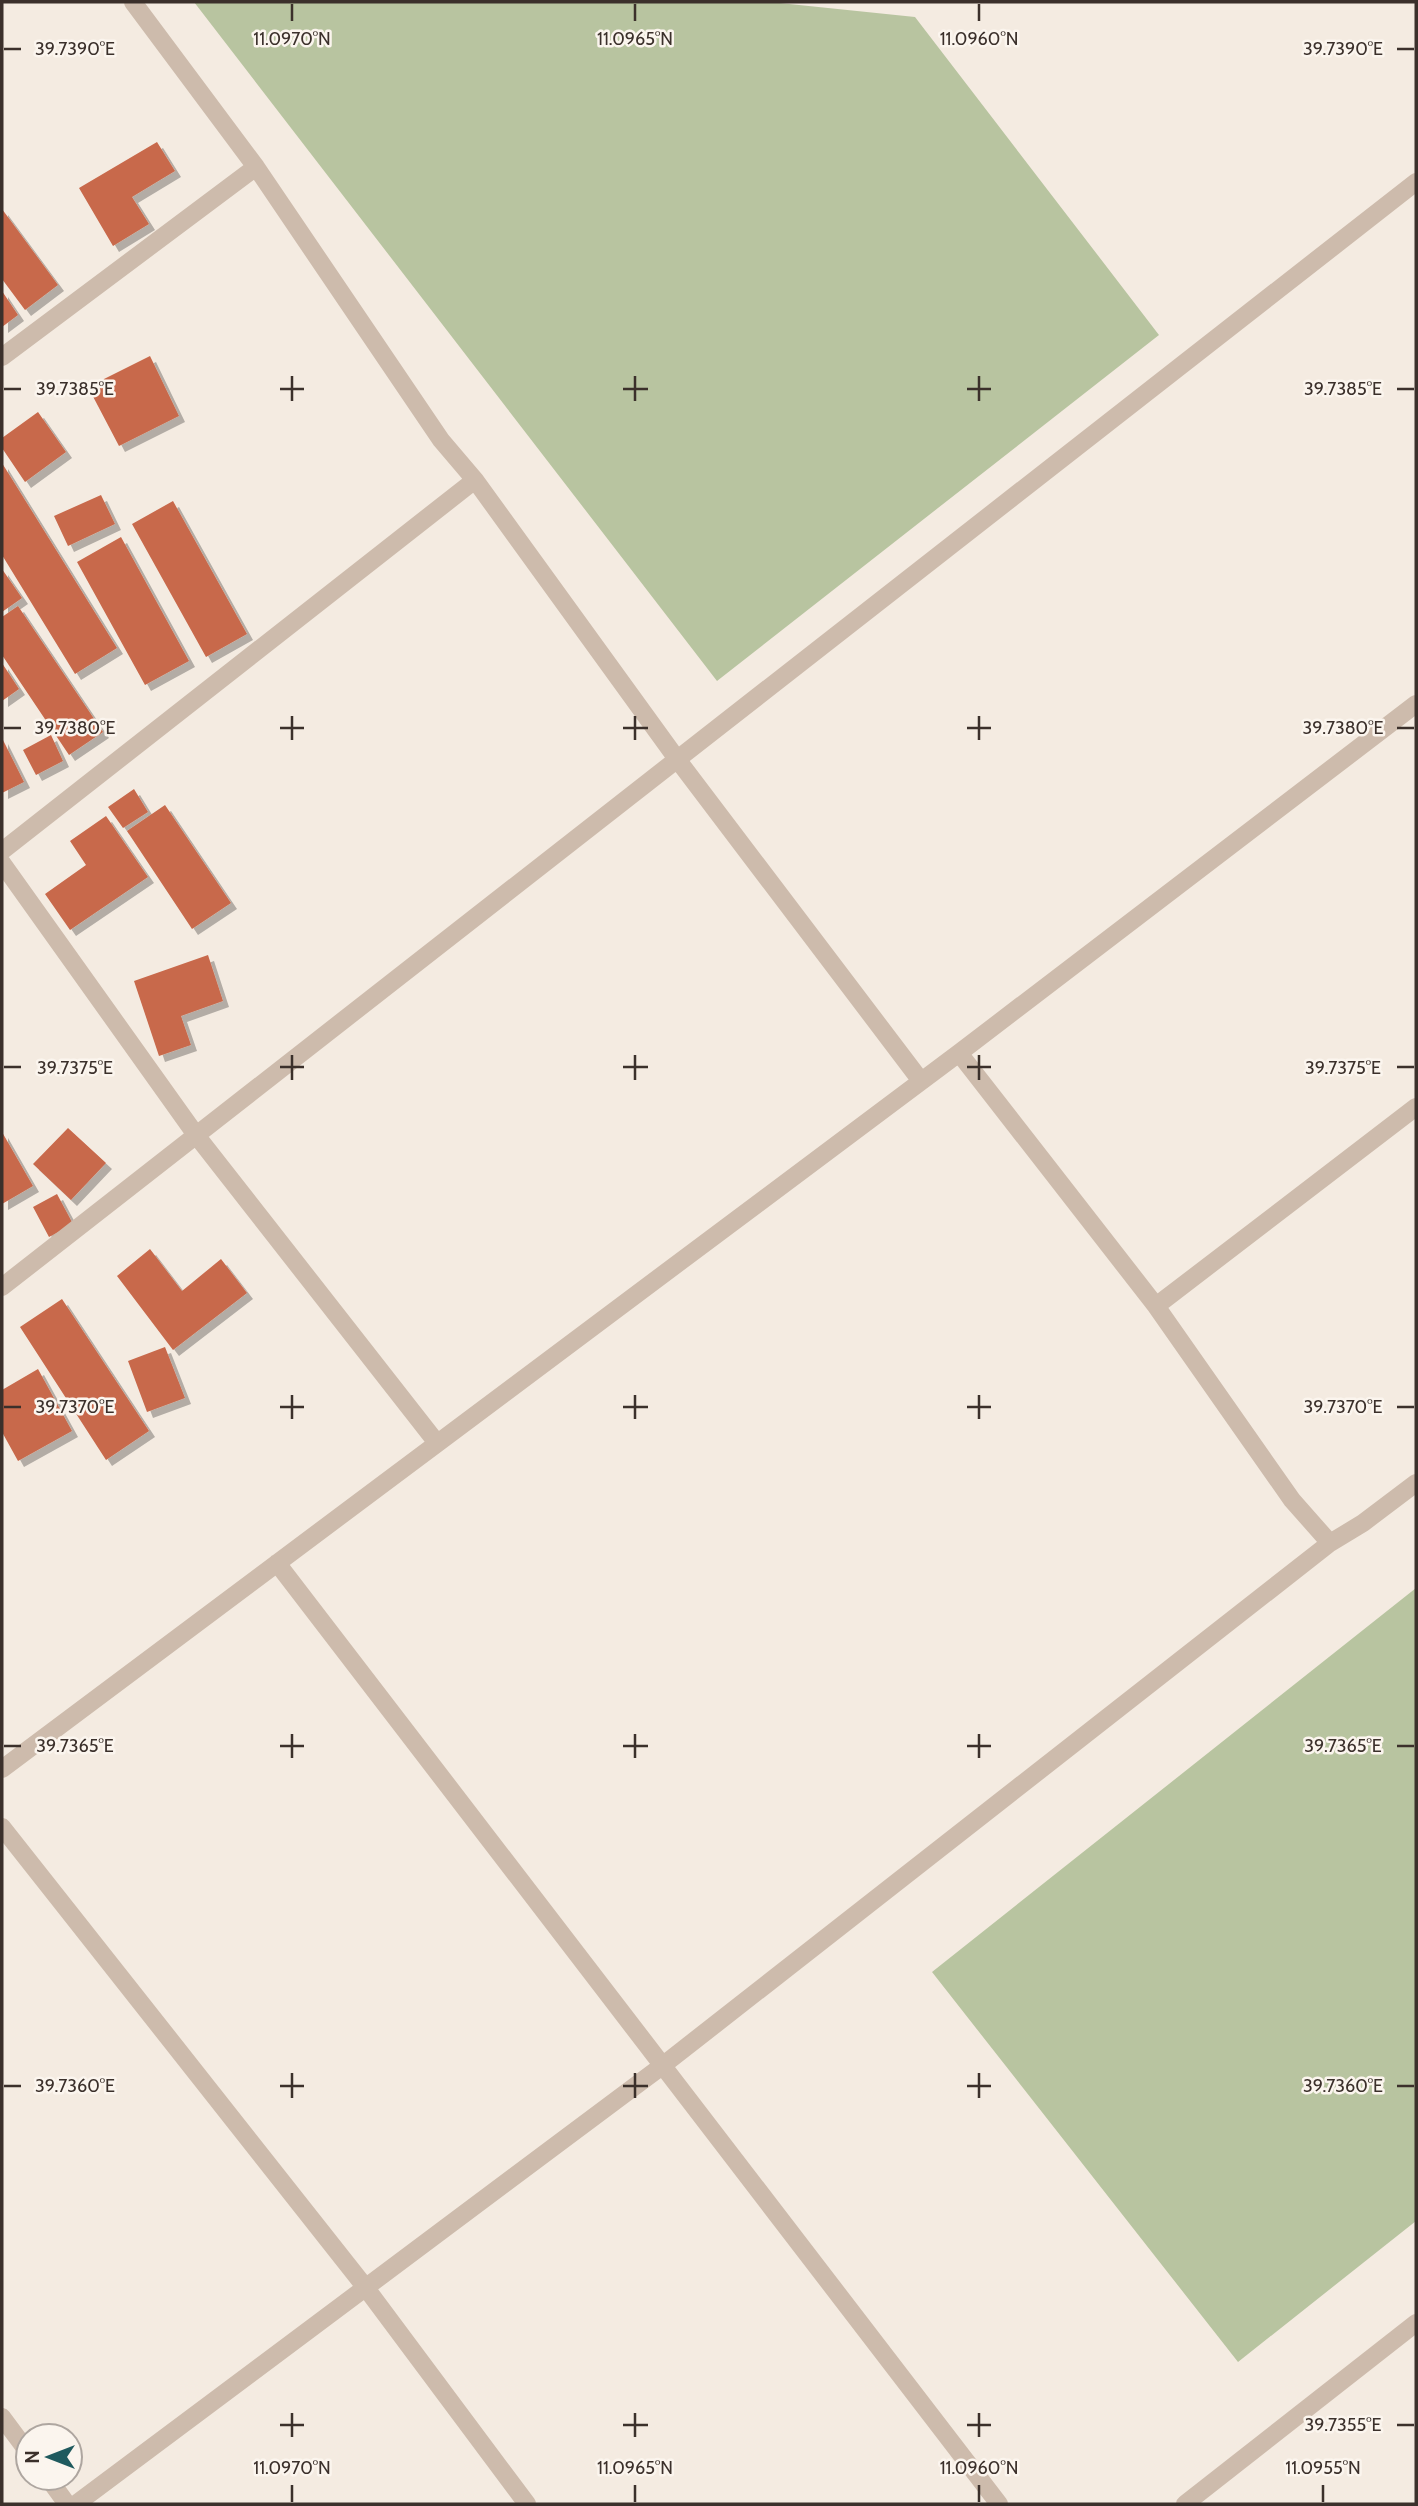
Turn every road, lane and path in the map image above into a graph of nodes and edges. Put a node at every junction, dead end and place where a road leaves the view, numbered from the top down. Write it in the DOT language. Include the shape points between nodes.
graph roads {
  1 [pos="133,2"];
  2 [pos="256,167"];
  3 [pos="1416,182"];
  4 [pos="2,357"];
  5 [pos="475,480"];
  6 [pos="1416,704"];
  7 [pos="677,759"];
  8 [pos="2,851"];
  9 [pos="2,863"];
  10 [pos="959,1053"];
  11 [pos="921,1081"];
  12 [pos="1416,1107"];
  13 [pos="196,1135"];
  14 [pos="2,1287"];
  15 [pos="1156,1306"];
  16 [pos="437,1443"];
  17 [pos="1416,1483"];
  18 [pos="1330,1542"];
  19 [pos="277,1563"];
  20 [pos="2,1769"];
  21 [pos="2,1827"];
  22 [pos="662,2066"];
  23 [pos="366,2288"];
  24 [pos="1416,2323"];
  25 [pos="2,2417"];
  26 [pos="14,2433"];
  27 [pos="76,2504"];
  28 [pos="527,2504"];
  29 [pos="999,2504"];
  30 [pos="1185,2504"];
  1 -- 2 [label="street"];
  2 -- 4 [label="street"];
  2 -- 5 [label="street" via="441,440"];
  3 -- 7 [label="street"];
  5 -- 7 [label="street"];
  5 -- 8 [label="street"];
  6 -- 10 [label="street"];
  7 -- 11 [label="street"];
  7 -- 13 [label="street"];
  9 -- 13 [label="street"];
  10 -- 11 [label="street"];
  10 -- 15 [label="street"];
  11 -- 16 [label="street"];
  12 -- 15 [label="street"];
  13 -- 14 [label="street"];
  13 -- 16 [label="street"];
  15 -- 18 [label="street" via="1293,1500"];
  16 -- 19 [label="street"];
  17 -- 18 [label="street"];
  18 -- 22 [label="street"];
  19 -- 20 [label="street"];
  19 -- 22 [label="street"];
  21 -- 23 [label="street"];
  22 -- 23 [label="street"];
  22 -- 29 [label="street"];
  23 -- 27 [label="street"];
  23 -- 28 [label="street"];
  24 -- 30 [label="street"];
  25 -- 26 [label="street"];
}
